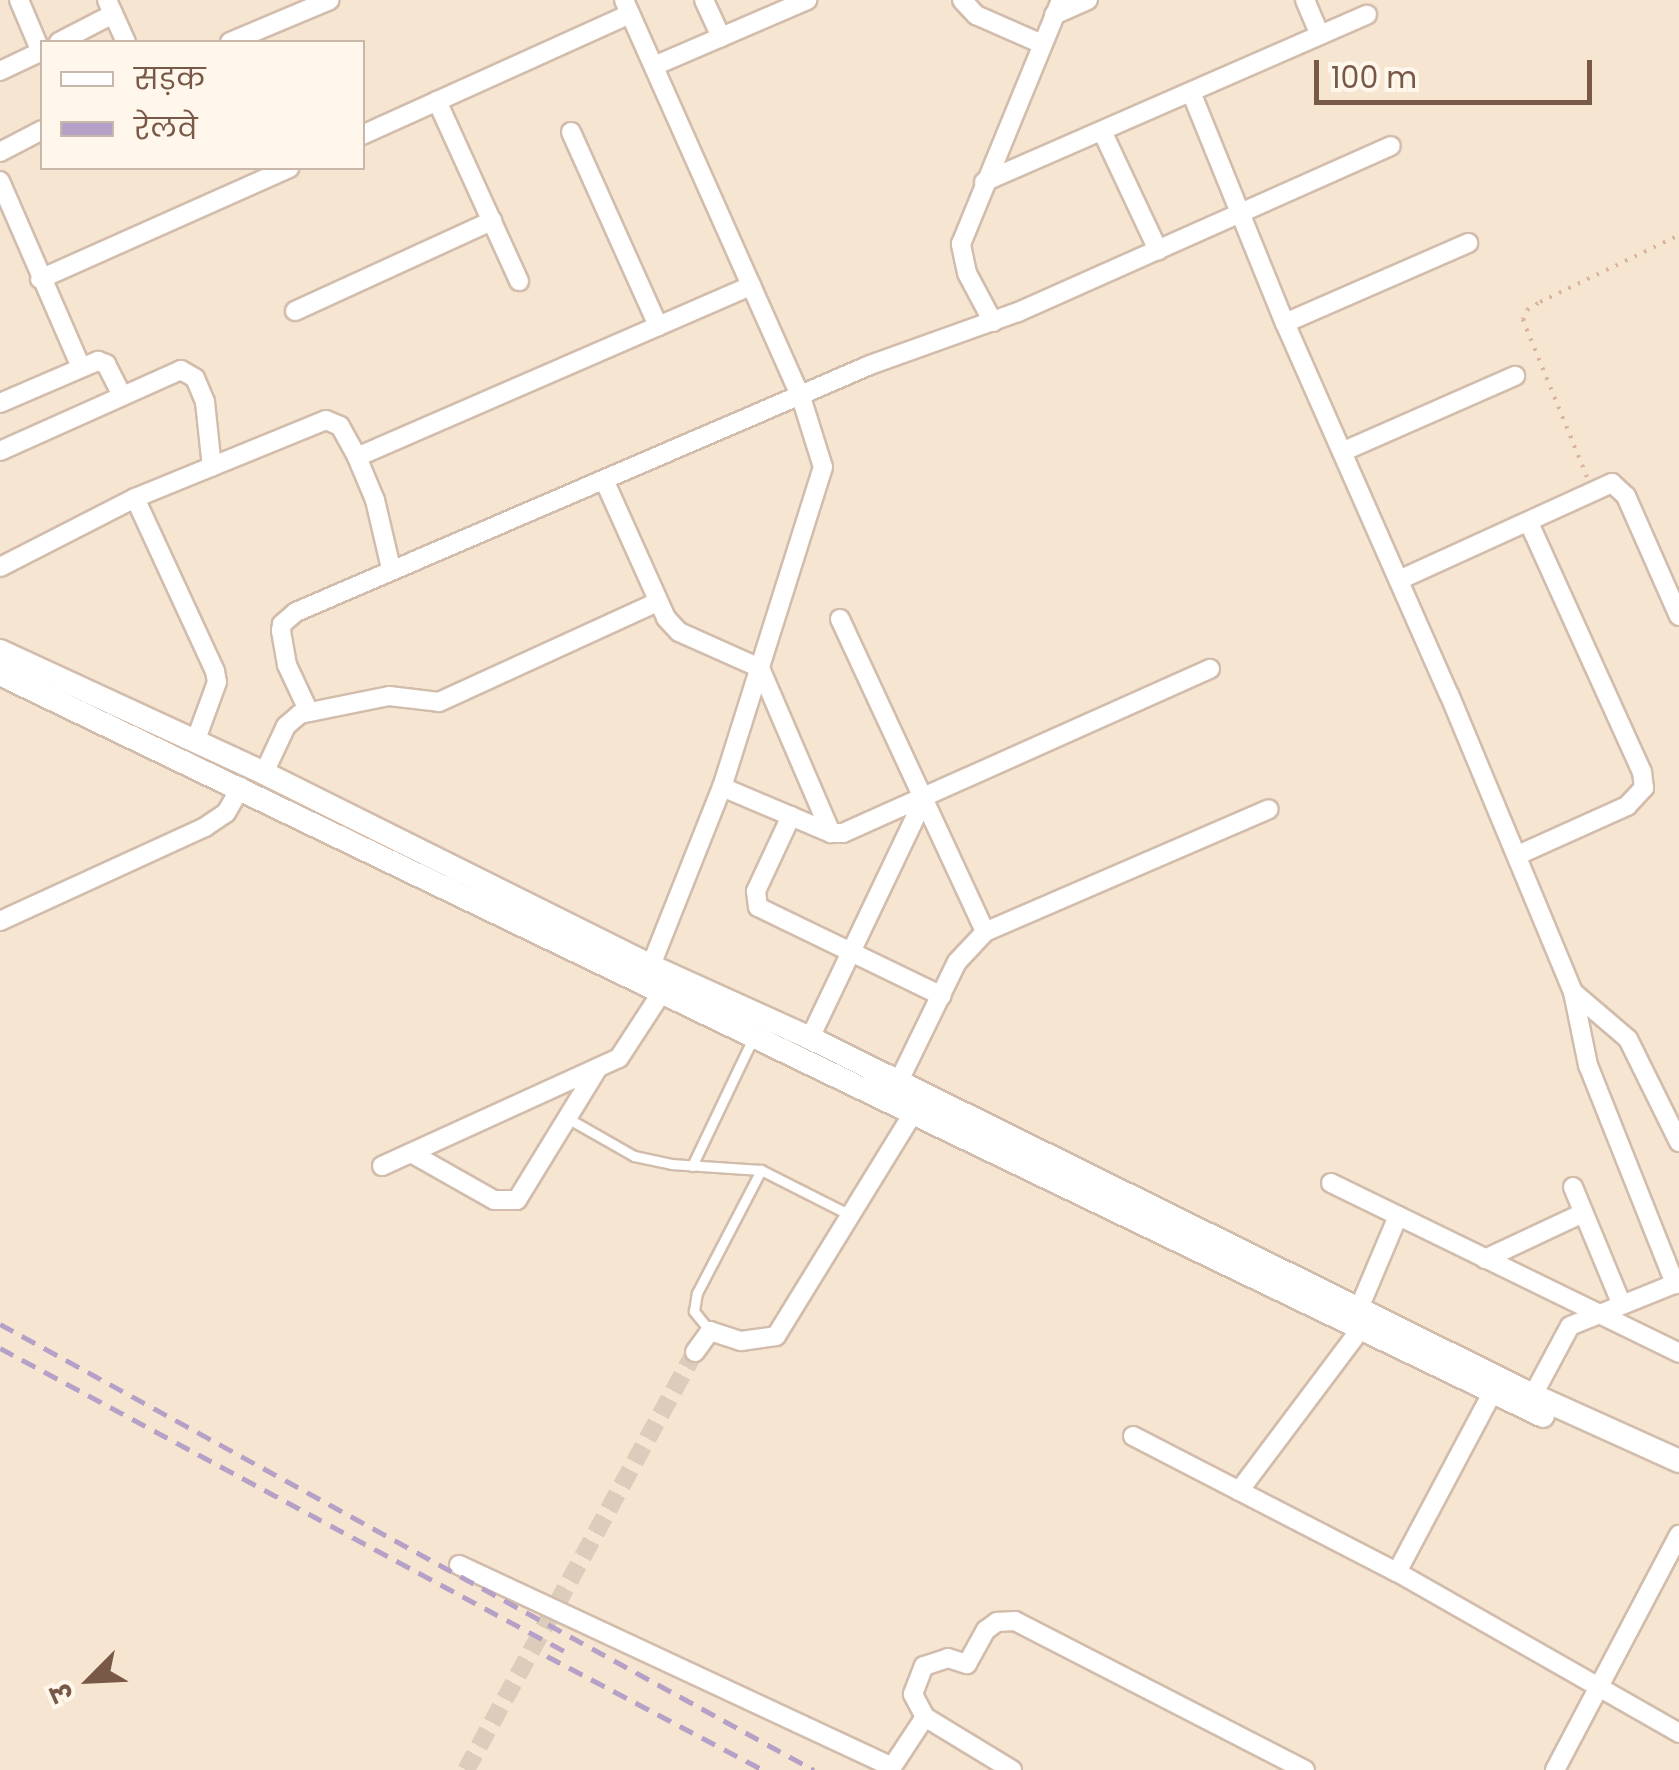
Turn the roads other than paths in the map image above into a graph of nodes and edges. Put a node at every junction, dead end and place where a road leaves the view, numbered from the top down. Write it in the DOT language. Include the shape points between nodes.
graph roads {
  1 [pos="19,0"];
  2 [pos="330,0"];
  3 [pos="704,0"];
  4 [pos="807,0"];
  5 [pos="962,0"];
  6 [pos="1088,0"];
  7 [pos="1305,0"];
  8 [pos="110,7"];
  9 [pos="628,7"];
  10 [pos="1058,8"];
  11 [pos="1367,15"];
  12 [pos="1320,35"];
  13 [pos="721,37"];
  14 [pos="62,40"];
  15 [pos="125,40"];
  16 [pos="235,40"];
  17 [pos="1042,44"];
  18 [pos="40,47"];
  19 [pos="40,53"];
  20 [pos="654,66"];
  21 [pos="0,71"];
  22 [pos="1190,92"];
  23 [pos="438,102"];
  24 [pos="1102,130"];
  25 [pos="40,131"];
  26 [pos="571,132"];
  27 [pos="365,134"];
  28 [pos="1391,146"];
  29 [pos="0,152"];
  30 [pos="285,170"];
  31 [pos="0,181"];
  32 [pos="984,182"];
  33 [pos="1240,214"];
  34 [pos="492,222"];
  35 [pos="1468,242"];
  36 [pos="1158,250"];
  37 [pos="40,279"];
  38 [pos="519,281"];
  39 [pos="751,286"];
  40 [pos="295,311"];
  41 [pos="993,322"];
  42 [pos="1285,324"];
  43 [pos="658,326"];
  44 [pos="81,367"];
  45 [pos="1515,376"];
  46 [pos="122,395"];
  47 [pos="801,397"];
  48 [pos="0,403"];
  49 [pos="0,451"];
  50 [pos="1344,451"];
  51 [pos="357,457"];
  52 [pos="212,467"];
  53 [pos="605,482"];
  54 [pos="136,498"];
  55 [pos="1530,523"];
  56 [pos="0,567"];
  57 [pos="391,568"];
  58 [pos="1400,580"];
  59 [pos="1675,594"];
  60 [pos="657,602"];
  61 [pos="1679,616"];
  62 [pos="840,619"];
  63 [pos="0,651"];
  64 [pos="760,668"];
  65 [pos="1210,669"];
  66 [pos="0,674"];
  67 [pos="308,712"];
  68 [pos="195,742"];
  69 [pos="264,773"];
  70 [pos="722,786"];
  71 [pos="241,788"];
  72 [pos="923,801"];
  73 [pos="1268,809"];
  74 [pos="791,816"];
  75 [pos="831,833"];
  76 [pos="1518,854"];
  77 [pos="0,921"];
  78 [pos="985,932"];
  79 [pos="851,954"];
  80 [pos="652,981"];
  81 [pos="1573,992"];
  82 [pos="942,996"];
  83 [pos="754,1035"];
  84 [pos="810,1038"];
  85 [pos="598,1067"];
  86 [pos="895,1090"];
  87 [pos="915,1110"];
  88 [pos="569,1120"];
  89 [pos="1679,1142"];
  90 [pos="411,1152"];
  91 [pos="382,1166"];
  92 [pos="692,1166"];
  93 [pos="760,1170"];
  94 [pos="1331,1182"];
  95 [pos="1573,1187"];
  96 [pos="1583,1213"];
  97 [pos="850,1215"];
  98 [pos="1398,1216"];
  99 [pos="1485,1260"];
  100 [pos="1677,1283"];
  101 [pos="1620,1303"];
  102 [pos="1592,1314"];
  103 [pos="1360,1318"];
  104 [pos="710,1331"];
  105 [pos="694,1352"];
  106 [pos="1679,1353"];
  107 [pos="1492,1393"];
  108 [pos="1533,1395"];
  109 [pos="1599,1434"];
  110 [pos="1133,1436"];
  111 [pos="1679,1460"];
  112 [pos="1679,1477"];
  113 [pos="1239,1491"];
  114 [pos="1679,1535"];
  115 [pos="459,1565"];
  116 [pos="1397,1572"];
  117 [pos="1596,1688"];
  118 [pos="925,1717"];
  119 [pos="1679,1733"];
  120 [pos="1563,1767"];
  121 [pos="1012,1770"];
  122 [pos="1305,1770"];
  1 -- 18 [label="street"];
  2 -- 16 [label="street"];
  3 -- 13 [label="street"];
  4 -- 13 [label="street"];
  5 -- 17 [label="street" via="976,15"];
  6 -- 10 [label="street"];
  7 -- 12 [label="street"];
  8 -- 14 [label="street"];
  8 -- 15 [label="street"];
  9 -- 20 [label="street"];
  9 -- 23 [label="street"];
  10 -- 17 [label="street"];
  11 -- 12 [label="street"];
  12 -- 22 [label="street"];
  13 -- 20 [label="street"];
  17 -- 32 [label="street"];
  19 -- 21 [label="street"];
  20 -- 39 [label="street"];
  22 -- 24 [label="street"];
  22 -- 33 [label="street"];
  23 -- 27 [label="street"];
  23 -- 34 [label="street"];
  24 -- 32 [label="street"];
  24 -- 36 [label="street"];
  25 -- 29 [label="street"];
  26 -- 43 [label="street"];
  28 -- 33 [label="street"];
  30 -- 37 [label="street"];
  31 -- 37 [label="street"];
  32 -- 41 [label="street" via="966,224 961,258"];
  33 -- 36 [label="street"];
  33 -- 42 [label="street"];
  34 -- 38 [label="street"];
  34 -- 40 [label="street"];
  35 -- 42 [label="street"];
  36 -- 41 [label="street"];
  37 -- 44 [label="street"];
  39 -- 43 [label="street"];
  39 -- 47 [label="street"];
  41 -- 47 [label="street"];
  42 -- 50 [label="street"];
  43 -- 51 [label="street"];
  44 -- 46 [label="street" via="102,362"];
  44 -- 48 [label="street"];
  45 -- 50 [label="street"];
  46 -- 49 [label="street"];
  46 -- 52 [label="street" via="189,372 205,402"];
  47 -- 53 [label="street"];
  47 -- 64 [label="street" via="823,467"];
  50 -- 58 [label="street"];
  51 -- 52 [label="street" via="340,426 326,420"];
  51 -- 57 [label="street"];
  52 -- 54 [label="street"];
  53 -- 57 [label="street"];
  53 -- 60 [label="street"];
  54 -- 56 [label="street"];
  54 -- 68 [label="street" via="215,671"];
  55 -- 58 [label="street"];
  55 -- 59 [label="street" via="1612,483"];
  55 -- 76 [label="street" via="1644,788 1628,806"];
  57 -- 67 [label="street" via="282,624 288,665"];
  58 -- 76 [label="street"];
  59 -- 61 [label="street"];
  60 -- 64 [label="street" via="678,632"];
  60 -- 67 [label="street" via="440,702 389,696"];
  62 -- 72 [label="street"];
  63 -- 68 [label="street"];
  64 -- 70 [label="street"];
  64 -- 75 [label="street"];
  65 -- 72 [label="street"];
  66 -- 71 [label="street"];
  67 -- 69 [label="street" via="286,726"];
  68 -- 69 [label="street"];
  69 -- 80 [label="street"];
  70 -- 74 [label="street"];
  70 -- 80 [label="street"];
  71 -- 77 [label="street" via="226,813 205,827"];
  71 -- 80 [label="street"];
  72 -- 75 [label="street" via="856,830"];
  72 -- 78 [label="street"];
  72 -- 79 [label="street"];
  73 -- 78 [label="street"];
  74 -- 75 [label="street"];
  74 -- 79 [label="street" via="754,900"];
  76 -- 81 [label="street"];
  78 -- 82 [label="street" via="957,962"];
  79 -- 82 [label="street"];
  79 -- 84 [label="street"];
  80 -- 83 [label="street"];
  80 -- 84 [label="street"];
  80 -- 85 [label="street" via="634,1041"];
  81 -- 89 [label="street" via="1628,1038"];
  81 -- 100 [label="street" via="1588,1065"];
  82 -- 86 [label="street"];
  83 -- 86 [label="street"];
  83 -- 92 [label="lane"];
  84 -- 86 [label="street"];
  85 -- 88 [label="street"];
  85 -- 90 [label="street"];
  86 -- 87 [label="street"];
  86 -- 103 [label="street"];
  87 -- 97 [label="street"];
  87 -- 103 [label="street"];
  88 -- 90 [label="street" via="526,1192 507,1202 476,1192"];
  88 -- 92 [label="lane" via="634,1156"];
  90 -- 91 [label="street"];
  92 -- 93 [label="lane"];
  93 -- 97 [label="lane"];
  93 -- 104 [label="lane" via="697,1293 694,1311"];
  94 -- 98 [label="street"];
  95 -- 96 [label="street"];
  96 -- 99 [label="street"];
  96 -- 101 [label="street"];
  97 -- 104 [label="street" via="776,1336 741,1341"];
  98 -- 99 [label="street"];
  98 -- 103 [label="street"];
  99 -- 102 [label="street"];
  100 -- 101 [label="street"];
  101 -- 102 [label="street"];
  102 -- 106 [label="street"];
  102 -- 108 [label="street" via="1559,1339"];
  103 -- 107 [label="street"];
  103 -- 108 [label="street"];
  103 -- 113 [label="street"];
  104 -- 105 [label="street"];
  107 -- 109 [label="street"];
  107 -- 116 [label="street"];
  108 -- 109 [label="street"];
  109 -- 111 [label="street"];
  109 -- 112 [label="street"];
  110 -- 113 [label="street"];
  113 -- 116 [label="street"];
  114 -- 117 [label="street"];
  115 -- 118 [label="street" via="892,1768"];
  116 -- 117 [label="street"];
  117 -- 119 [label="street"];
  117 -- 120 [label="street"];
  118 -- 121 [label="street"];
  118 -- 122 [label="street" via="914,1694 924,1666 948,1658 967,1664 986,1630 1015,1621"];
}
